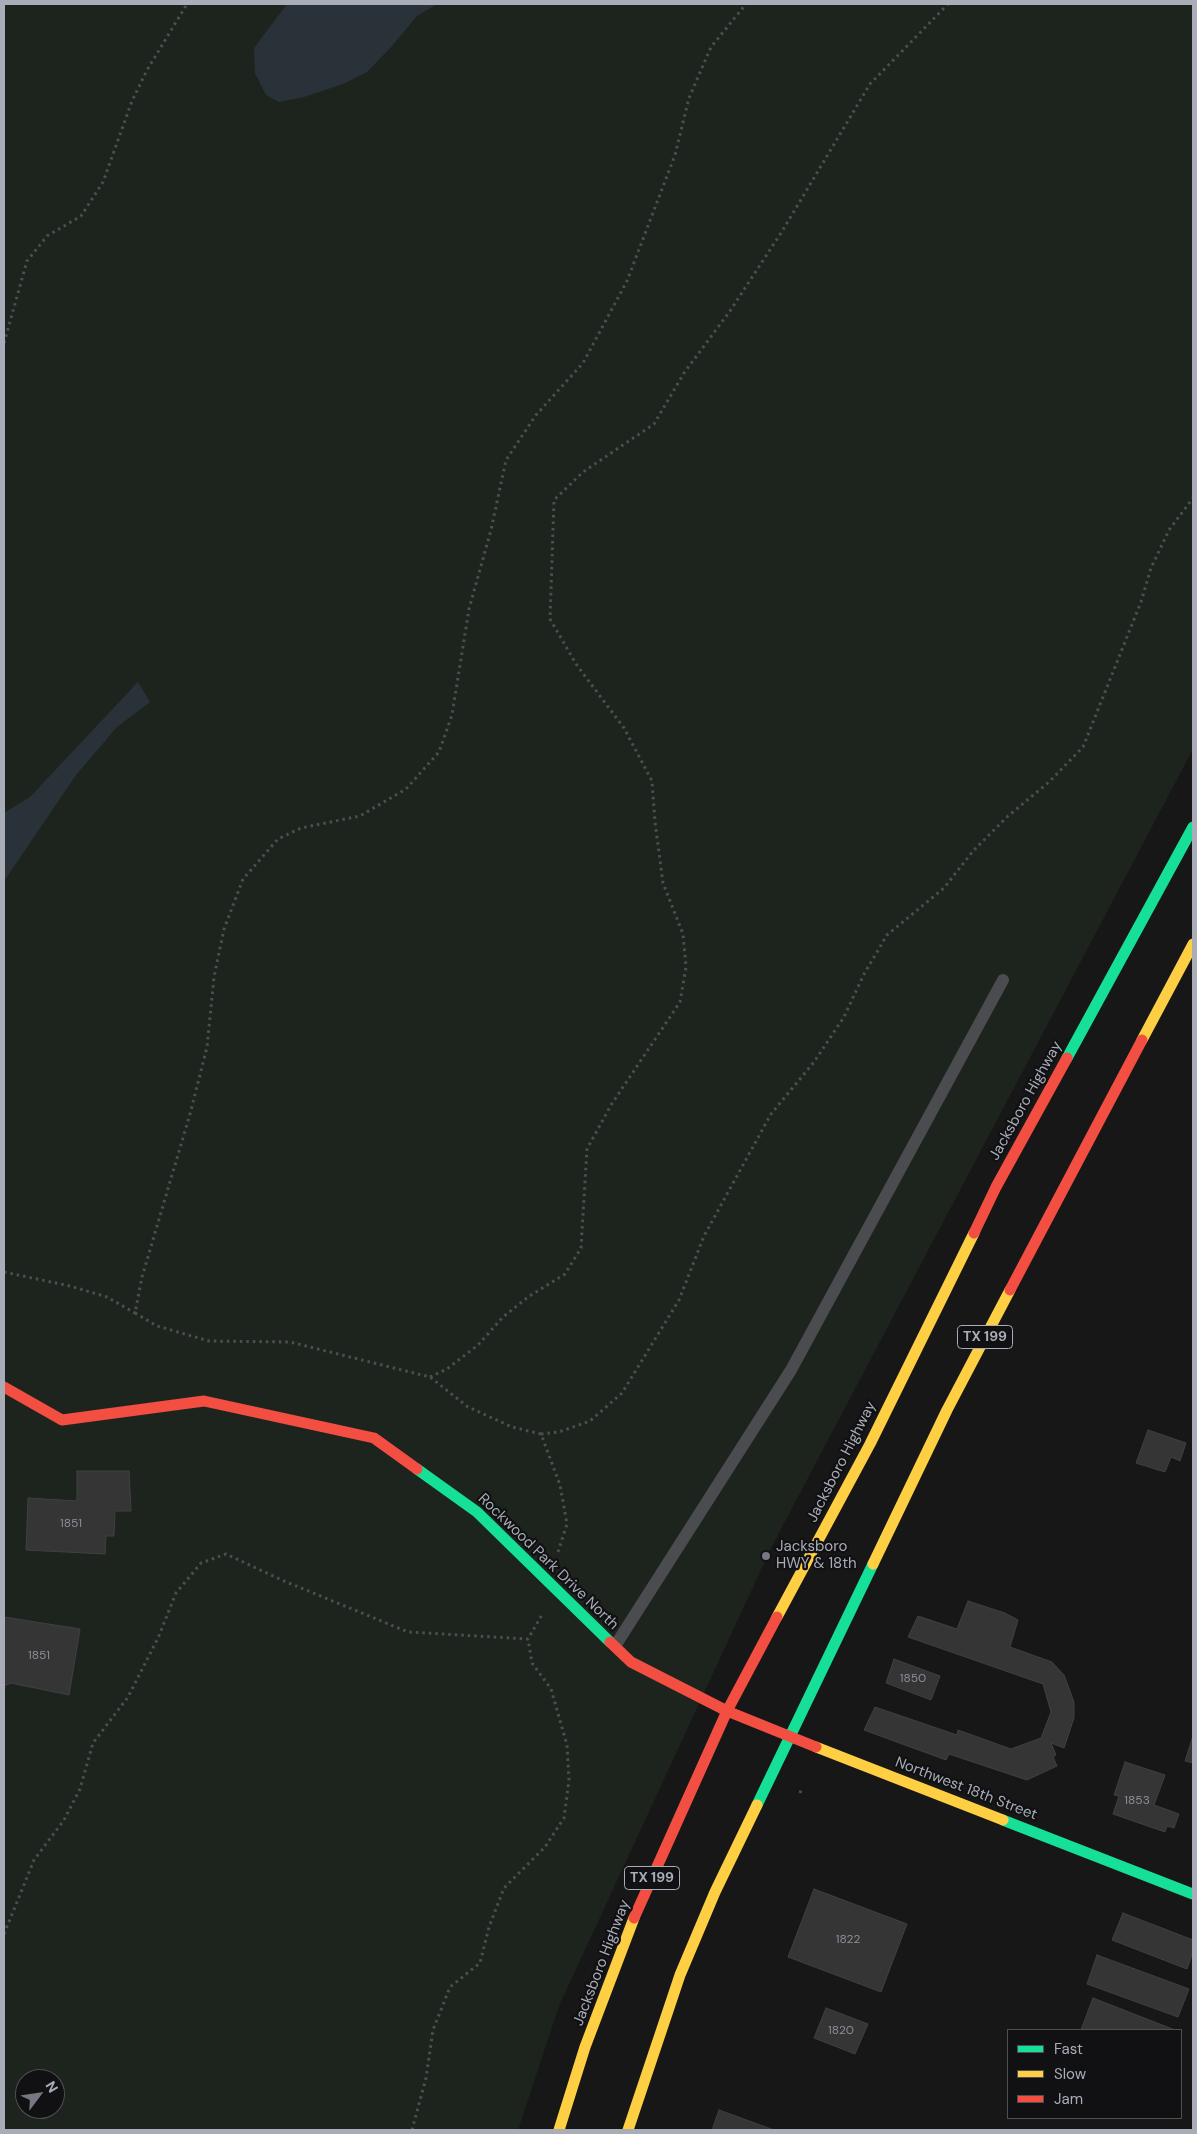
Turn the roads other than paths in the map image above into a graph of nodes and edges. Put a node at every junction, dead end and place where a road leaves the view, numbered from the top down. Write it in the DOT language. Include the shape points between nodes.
graph roads {
  1 [pos="1193,826"];
  2 [pos="1193,944"];
  3 [pos="1003,980"];
  4 [pos="4,1386"];
  5 [pos="615,1646"];
  6 [pos="727,1711"];
  7 [pos="790,1738"];
  8 [pos="1193,1894"];
  9 [pos="559,2130"];
  10 [pos="628,2130"];
  1 -- 6 [label="main road, Jacksboro Highway / TX 199" via="996,1187 870,1444"];
  2 -- 7 [label="main road, TX 199" via="947,1410"];
  3 -- 5 [label="lane" via="791,1370"];
  4 -- 5 [label="main road, Rockwood Park Drive North" via="62,1420 204,1401 374,1438 478,1512"];
  5 -- 6 [label="main road, Rockwood Park Drive North" via="631,1662"];
  6 -- 7 [label="main road, Northwest 18th Street"];
  6 -- 9 [label="main road, Jacksboro Highway / TX 199" via="629,1929 585,2047"];
  7 -- 8 [label="main road, Northwest 18th Street"];
  7 -- 10 [label="main road, TX 199" via="715,1892 680,1975"];
}
